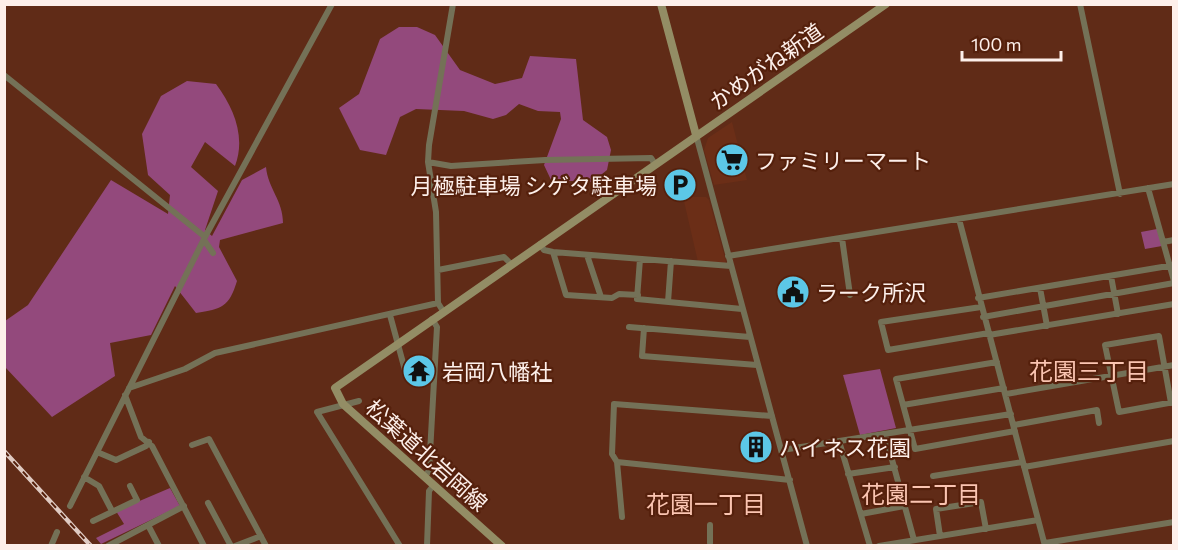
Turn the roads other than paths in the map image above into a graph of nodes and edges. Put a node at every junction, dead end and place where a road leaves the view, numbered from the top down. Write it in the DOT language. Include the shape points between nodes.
graph roads {
  1 [pos="332,4"];
  2 [pos="453,4"];
  3 [pos="661,4"];
  4 [pos="886,4"];
  5 [pos="1080,4"];
  6 [pos="4,75"];
  7 [pos="696,135"];
  8 [pos="428,162"];
  9 [pos="655,164"];
  10 [pos="1173,184"];
  11 [pos="1148,188"];
  12 [pos="1120,194"];
  13 [pos="959,219"];
  14 [pos="842,238"];
  15 [pos="205,239"];
  16 [pos="1173,240"];
  17 [pos="1163,243"];
  18 [pos="540,244"];
  19 [pos="553,252"];
  20 [pos="213,253"];
  21 [pos="587,255"];
  22 [pos="728,256"];
  23 [pos="640,259"];
  24 [pos="671,261"];
  25 [pos="511,264"];
  26 [pos="730,266"];
  27 [pos="1172,266"];
  28 [pos="438,270"];
  29 [pos="1111,276"];
  30 [pos="1173,282"];
  31 [pos="1040,288"];
  32 [pos="1114,294"];
  33 [pos="638,295"];
  34 [pos="850,295"];
  35 [pos="601,297"];
  36 [pos="978,298"];
  37 [pos="668,302"];
  38 [pos="1173,304"];
  39 [pos="1043,306"];
  40 [pos="441,307"];
  41 [pos="981,307"];
  42 [pos="742,309"];
  43 [pos="1118,314"];
  44 [pos="390,315"];
  45 [pos="983,317"];
  46 [pos="432,319"];
  47 [pos="1047,326"];
  48 [pos="629,327"];
  49 [pos="644,328"];
  50 [pos="989,334"];
  51 [pos="750,337"];
  52 [pos="398,343"];
  53 [pos="997,362"];
  54 [pos="757,365"];
  55 [pos="1173,365"];
  56 [pos="1164,366"];
  57 [pos="406,374"];
  58 [pos="1112,375"];
  59 [pos="129,388"];
  60 [pos="335,388"];
  61 [pos="1005,391"];
  62 [pos="125,394"];
  63 [pos="359,401"];
  64 [pos="1172,403"];
  65 [pos="343,404"];
  66 [pos="903,405"];
  67 [pos="1011,414"];
  68 [pos="772,416"];
  69 [pos="1099,423"];
  70 [pos="1015,428"];
  71 [pos="910,430"];
  72 [pos="885,434"];
  73 [pos="838,441"];
  74 [pos="1173,441"];
  75 [pos="149,442"];
  76 [pos="192,445"];
  77 [pos="782,450"];
  78 [pos="97,452"];
  79 [pos="617,462"];
  80 [pos="1023,464"];
  81 [pos="895,467"];
  82 [pos="848,474"];
  83 [pos="933,476"];
  84 [pos="84,477"];
  85 [pos="424,477"];
  86 [pos="790,480"];
  87 [pos="130,486"];
  88 [pos="433,486"];
  89 [pos="208,503"];
  90 [pos="70,506"];
  91 [pos="184,506"];
  92 [pos="904,506"];
  93 [pos="112,511"];
  94 [pos="861,514"];
  95 [pos="621,518"];
  96 [pos="1038,520"];
  97 [pos="93,521"];
  98 [pos="1173,522"];
  99 [pos="148,525"];
  100 [pos="710,525"];
  101 [pos="986,529"];
  102 [pos="57,532"];
  103 [pos="261,536"];
  104 [pos="940,536"];
  105 [pos="914,540"];
  106 [pos="710,543"];
  107 [pos="1045,544"];
  108 [pos="51,546"];
  109 [pos="108,546"];
  110 [pos="159,546"];
  111 [pos="204,546"];
  112 [pos="233,546"];
  113 [pos="266,546"];
  114 [pos="400,546"];
  115 [pos="427,546"];
  116 [pos="502,546"];
  117 [pos="807,546"];
  118 [pos="870,546"];
  119 [pos="879,546"];
  1 -- 15 [label="street"];
  2 -- 8 [label="street"];
  3 -- 7 [label="street"];
  4 -- 7 [label="street, かめがね新道"];
  5 -- 12 [label="street"];
  6 -- 15 [label="street"];
  7 -- 9 [label="street, かめがね新道"];
  7 -- 22 [label="street"];
  8 -- 9 [label="street" via="451,166 651,158"];
  8 -- 28 [label="street" via="436,212"];
  9 -- 18 [label="street, かめがね新道"];
  10 -- 11 [label="street"];
  11 -- 12 [label="street"];
  11 -- 17 [label="street"];
  12 -- 13 [label="street"];
  13 -- 14 [label="street"];
  13 -- 36 [label="street"];
  14 -- 22 [label="street"];
  14 -- 34 [label="street"];
  15 -- 20 [label="street"];
  15 -- 59 [label="street"];
  16 -- 17 [label="street"];
  17 -- 27 [label="street"];
  18 -- 19 [label="street" via="544,250"];
  18 -- 25 [label="street, かめがね新道"];
  19 -- 21 [label="street"];
  19 -- 35 [label="street" via="564,293"];
  21 -- 23 [label="street"];
  21 -- 35 [label="street"];
  22 -- 26 [label="street"];
  23 -- 24 [label="street"];
  23 -- 33 [label="street"];
  24 -- 26 [label="street"];
  24 -- 37 [label="street"];
  25 -- 28 [label="street" via="504,257"];
  25 -- 40 [label="street, かめがね新道"];
  26 -- 42 [label="street"];
  27 -- 29 [label="street"];
  27 -- 30 [label="street"];
  28 -- 40 [label="street"];
  29 -- 31 [label="street"];
  29 -- 32 [label="street"];
  30 -- 32 [label="street"];
  31 -- 36 [label="street"];
  31 -- 39 [label="street"];
  32 -- 39 [label="street"];
  32 -- 43 [label="street"];
  33 -- 35 [label="street"];
  33 -- 37 [label="street" via="637,299"];
  36 -- 41 [label="street"];
  37 -- 42 [label="street"];
  38 -- 43 [label="street"];
  39 -- 45 [label="street"];
  39 -- 47 [label="street"];
  40 -- 44 [label="street"];
  40 -- 46 [label="street, かめがね新道"];
  41 -- 45 [label="street"];
  41 -- 50 [label="street" via="881,322 888,350"];
  42 -- 51 [label="street"];
  43 -- 47 [label="street"];
  44 -- 52 [label="street"];
  44 -- 59 [label="street" via="215,353 185,369"];
  45 -- 50 [label="street"];
  46 -- 52 [label="street, かめがね新道"];
  46 -- 85 [label="street" via="437,327 435,369 429,471"];
  47 -- 50 [label="street"];
  48 -- 49 [label="street"];
  49 -- 51 [label="street"];
  49 -- 54 [label="street" via="642,356"];
  50 -- 53 [label="street"];
  51 -- 54 [label="street"];
  52 -- 57 [label="street"];
  52 -- 60 [label="street, かめがね新道"];
  53 -- 61 [label="street"];
  53 -- 66 [label="street" via="896,379"];
  54 -- 68 [label="street"];
  55 -- 56 [label="street"];
  56 -- 58 [label="street"];
  56 -- 58 [label="street" via="1159,336 1106,345"];
  56 -- 64 [label="street"];
  58 -- 61 [label="street"];
  58 -- 64 [label="street" via="1119,412"];
  59 -- 62 [label="street"];
  60 -- 65 [label="street, 松葉道北岩岡線"];
  61 -- 66 [label="street"];
  61 -- 67 [label="street"];
  62 -- 75 [label="street" via="141,437"];
  62 -- 78 [label="street"];
  63 -- 65 [label="street"];
  65 -- 85 [label="street, 松葉道北岩岡線"];
  65 -- 114 [label="street" via="317,412"];
  66 -- 71 [label="street"];
  67 -- 70 [label="street"];
  67 -- 71 [label="street"];
  68 -- 77 [label="street"];
  68 -- 79 [label="street" via="614,404 612,454"];
  69 -- 70 [label="street" via="1096,410"];
  70 -- 71 [label="street" via="915,449"];
  70 -- 80 [label="street"];
  71 -- 72 [label="street"];
  72 -- 73 [label="street"];
  72 -- 81 [label="street"];
  73 -- 77 [label="street"];
  73 -- 82 [label="street"];
  74 -- 80 [label="street"];
  75 -- 78 [label="street" via="116,460"];
  75 -- 91 [label="street"];
  76 -- 103 [label="street" via="209,439"];
  77 -- 86 [label="street"];
  78 -- 84 [label="street"];
  79 -- 86 [label="street"];
  79 -- 95 [label="street"];
  80 -- 83 [label="street"];
  80 -- 96 [label="street"];
  81 -- 82 [label="street"];
  81 -- 92 [label="street"];
  82 -- 94 [label="street"];
  84 -- 90 [label="street"];
  84 -- 93 [label="street" via="99,486"];
  85 -- 88 [label="street, 松葉道北岩岡線"];
  86 -- 117 [label="street"];
  87 -- 93 [label="street" via="137,500"];
  88 -- 115 [label="street" via="429,491"];
  88 -- 116 [label="street, 松葉道北岩岡線"];
  89 -- 112 [label="street"];
  91 -- 99 [label="street"];
  91 -- 111 [label="street"];
  92 -- 94 [label="street"];
  92 -- 105 [label="street"];
  93 -- 97 [label="street"];
  94 -- 118 [label="street"];
  96 -- 101 [label="street"];
  96 -- 107 [label="street"];
  98 -- 107 [label="street"];
  99 -- 109 [label="street"];
  99 -- 110 [label="street"];
  100 -- 106 [label="street"];
  101 -- 104 [label="street"];
  101 -- 104 [label="street" via="981,502 936,509"];
  102 -- 108 [label="street"];
  103 -- 112 [label="street"];
  103 -- 113 [label="street"];
  104 -- 105 [label="street"];
  105 -- 119 [label="street"];
}
